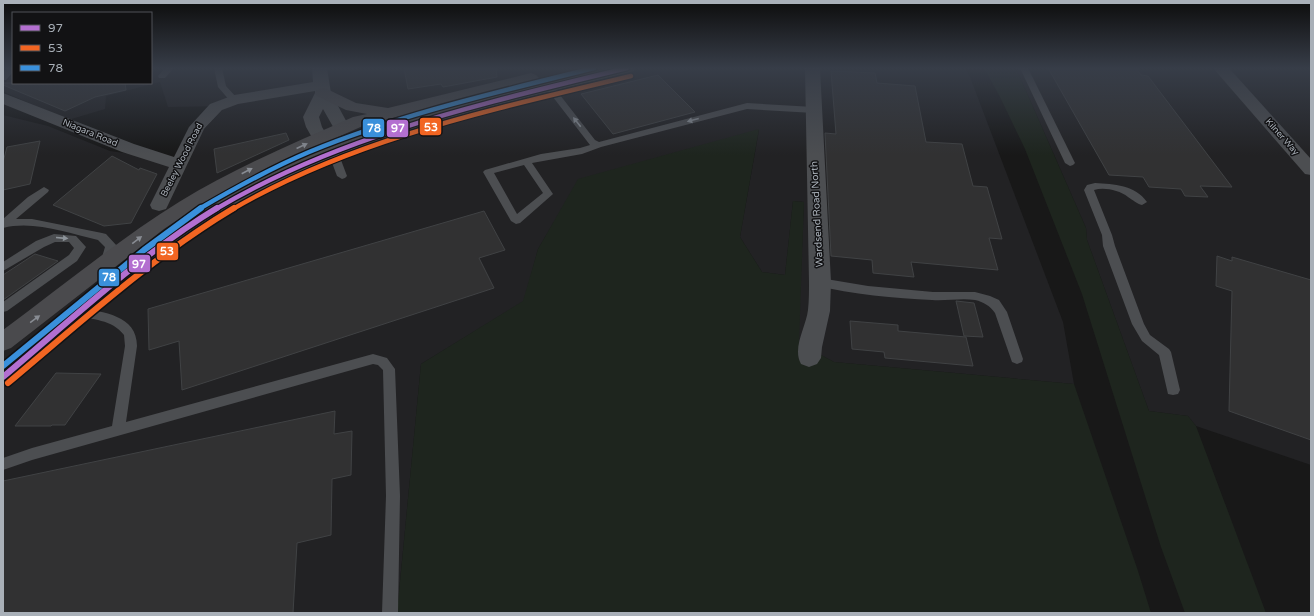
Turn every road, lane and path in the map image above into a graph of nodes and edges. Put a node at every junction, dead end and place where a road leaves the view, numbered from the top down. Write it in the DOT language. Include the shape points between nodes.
graph roads {
  1 [pos="231,97"];
  2 [pos="250,97"];
  3 [pos="317,97"];
  4 [pos="325,97"];
  5 [pos="338,97"];
  6 [pos="455,97"];
  7 [pos="517,97"];
  8 [pos="557,97"];
  9 [pos="813,97"];
  10 [pos="1038,97"];
  11 [pos="1246,97"];
  12 [pos="3,98"];
  13 [pos="234,100"];
  14 [pos="814,110"];
  15 [pos="396,111"];
  16 [pos="336,140"];
  17 [pos="598,145"];
  18 [pos="526,161"];
  19 [pos="1070,163"];
  20 [pos="179,164"];
  21 [pos="1311,170"];
  22 [pos="342,176"];
  23 [pos="44,190"];
  24 [pos="1142,202"];
  25 [pos="159,205"];
  26 [pos="3,224"];
  27 [pos="44,225"];
  28 [pos="36,246"];
  29 [pos="106,264"];
  30 [pos="3,267"];
  31 [pos="820,282"];
  32 [pos="3,308"];
  33 [pos="79,312"];
  34 [pos="3,342"];
  35 [pos="809,358"];
  36 [pos="1017,359"];
  37 [pos="3,377"];
  38 [pos="1173,390"];
  39 [pos="118,430"];
  40 [pos="3,464"];
  41 [pos="390,613"];
  1 -- 13 [label="lane"];
  2 -- 13 [label="street, Beeley Wood Road"];
  3 -- 16 [label="street" via="311,117 314,127"];
  4 -- 16 [label="street"];
  5 -- 15 [label="highway" via="346,104 361,109"];
  6 -- 15 [label="highway"];
  7 -- 16 [label="highway" via="431,120"];
  17 -- 8 [label="lane, one-way" via="592,142"];
  9 -- 14 [label="street, Wardsend Road North"];
  10 -- 19 [label="lane"];
  11 -- 21 [label="street, Kilner Way"];
  12 -- 20 [label="street, Niagara Road" via="128,148"];
  13 -- 20 [label="street, Beeley Wood Road" via="216,106 206,116 197,127"];
  14 -- 17 [label="lane, one-way" via="747,106"];
  14 -- 31 [label="street, Wardsend Road North"];
  15 -- 16 [label="highway"];
  16 -- 22 [label="lane"];
  29 -- 16 [label="highway, one-way" via="187,205 247,171"];
  16 -- 33 [label="highway" via="286,173 183,230"];
  17 -- 18 [label="lane" via="582,152"];
  18 -- 18 [label="lane" via="488,172 516,221 548,194"];
  20 -- 25 [label="street, Beeley Wood Road"];
  23 -- 26 [label="lane"];
  24 -- 38 [label="lane" via="1123,188 1095,186 1089,190 1138,324 1146,338 1165,352"];
  26 -- 27 [label="lane" via="32,222"];
  27 -- 28 [label="lane"];
  27 -- 29 [label="lane" via="102,237 111,246"];
  28 -- 30 [label="lane"];
  28 -- 32 [label="lane, one-way" via="54,238 72,239 80,248 73,258"];
  34 -- 29 [label="highway, one-way"];
  31 -- 35 [label="street, Wardsend Road North" via="818,312"];
  31 -- 36 [label="lane" via="868,290 933,296 975,296 986,299 995,303 1001,312"];
  33 -- 37 [label="highway"];
  33 -- 39 [label="lane" via="113,320 124,327 130,335 131,346"];
  39 -- 40 [label="lane"];
  39 -- 41 [label="lane" via="373,359 382,361 389,369 393,496"];
}
